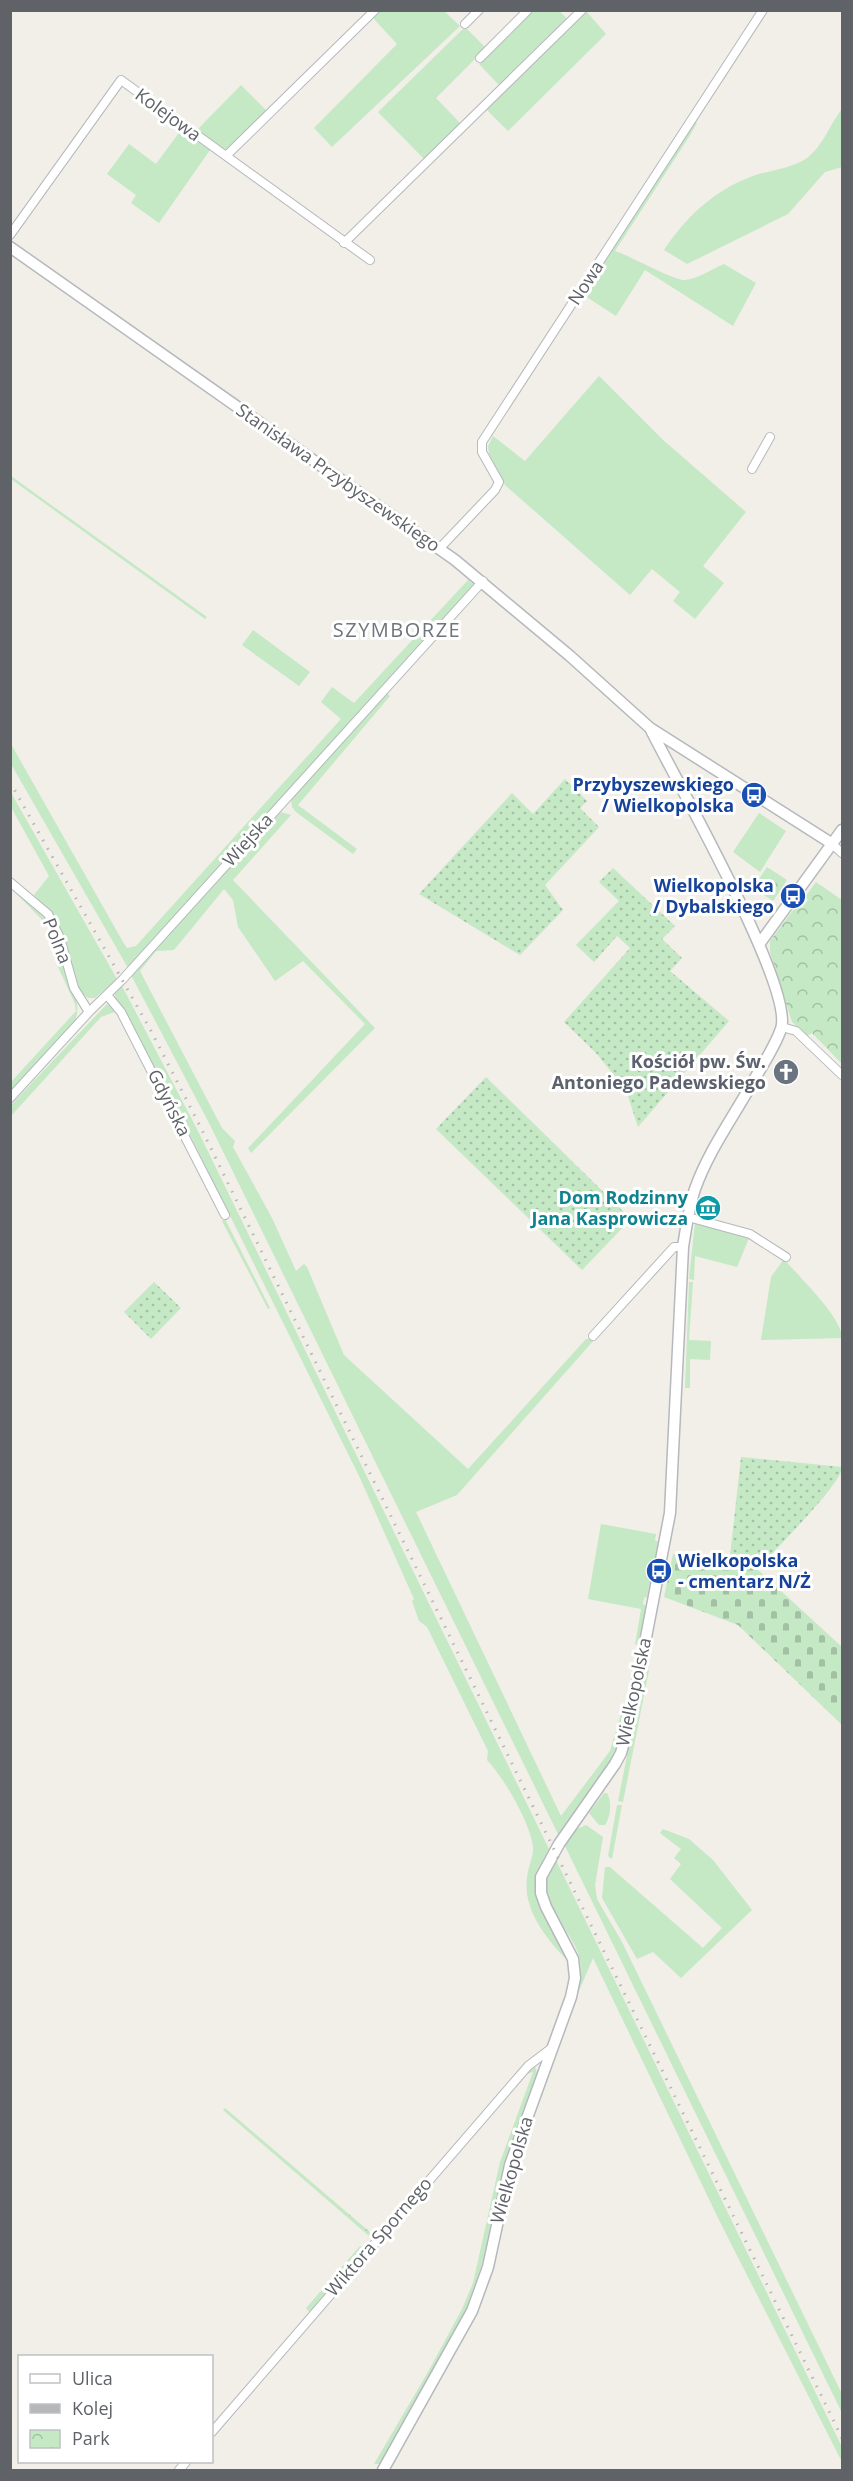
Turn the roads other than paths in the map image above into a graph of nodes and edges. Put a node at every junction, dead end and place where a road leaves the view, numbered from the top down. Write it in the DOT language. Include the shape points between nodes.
graph roads {
  1 [pos="375,10"];
  2 [pos="479,10"];
  3 [pos="528,10"];
  4 [pos="582,10"];
  5 [pos="763,10"];
  6 [pos="465,24"];
  7 [pos="480,58"];
  8 [pos="226,156"];
  9 [pos="10,235"];
  10 [pos="344,243"];
  11 [pos="10,247"];
  12 [pos="370,260"];
  13 [pos="770,437"];
  14 [pos="752,469"];
  15 [pos="439,549"];
  16 [pos="483,581"];
  17 [pos="650,728"];
  18 [pos="843,830"];
  19 [pos="831,843"];
  20 [pos="843,853"];
  21 [pos="10,882"];
  22 [pos="760,943"];
  23 [pos="107,995"];
  24 [pos="89,1012"];
  25 [pos="782,1027"];
  26 [pos="843,1075"];
  27 [pos="10,1098"];
  28 [pos="225,1215"];
  29 [pos="688,1217"];
  30 [pos="684,1247"];
  31 [pos="786,1257"];
  32 [pos="593,1336"];
  33 [pos="553,2047"];
  34 [pos="213,2431"];
  35 [pos="383,2470"];
  1 -- 8 [label="street"];
  2 -- 6 [label="street"];
  3 -- 7 [label="street"];
  4 -- 10 [label="street"];
  5 -- 15 [label="street, Nowa" via="482,442 482,452 499,482"];
  8 -- 9 [label="street, Kolejowa" via="121,80"];
  8 -- 10 [label="street, Kolejowa"];
  10 -- 12 [label="street, Kolejowa"];
  11 -- 15 [label="street, Stanisława Przybyszewskiego"];
  13 -- 14 [label="street"];
  15 -- 16 [label="street, Stanisława Przybyszewskiego"];
  16 -- 17 [label="street, Stanisława Przybyszewskiego"];
  16 -- 23 [label="street, Wiejska"];
  17 -- 19 [label="street, Stanisława Przybyszewskiego"];
  17 -- 22 [label="street, Stanisława Przybyszewskiego"];
  18 -- 19 [label="street"];
  19 -- 20 [label="street"];
  19 -- 22 [label="street"];
  21 -- 24 [label="street, Polna" via="39,904 54,924 74,988"];
  22 -- 25 [label="street" via="779,995"];
  23 -- 24 [label="street, Wiejska"];
  23 -- 28 [label="street, Gdyńska" via="122,1012"];
  24 -- 27 [label="street, Wiejska"];
  25 -- 26 [label="street" via="796,1031"];
  25 -- 29 [label="street, Wielkopolska" via="709,1160 695,1189"];
  29 -- 30 [label="street, Wielkopolska"];
  29 -- 31 [label="street" via="750,1234"];
  30 -- 32 [label="street" via="674,1247"];
  30 -- 33 [label="street, Wielkopolska" via="670,1513 630,1720 615,1764 558,1844 541,1877 546,1907 570,1949 575,1968 571,1997"];
  33 -- 34 [label="street, Wiktora Spornego" via="528,2066"];
  33 -- 35 [label="street, Wielkopolska" via="510,2165 482,2287"];
}
